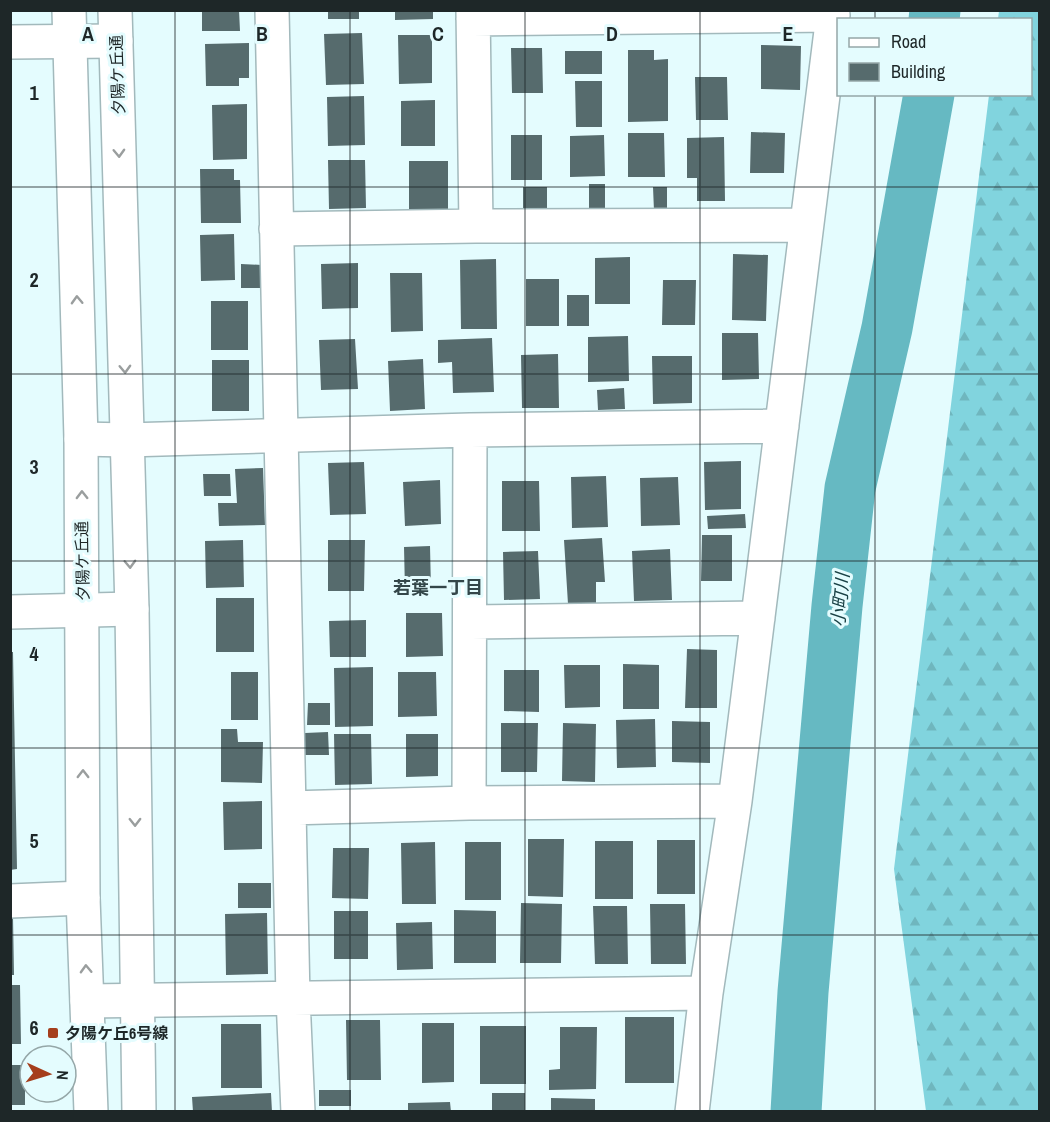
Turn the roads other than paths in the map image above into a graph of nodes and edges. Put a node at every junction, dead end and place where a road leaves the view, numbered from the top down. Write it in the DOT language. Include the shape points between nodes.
graph roads {
  1 [pos="272,10"];
  2 [pos="473,15"];
  3 [pos="70,26"];
  4 [pos="116,26"];
  5 [pos="10,42"];
  6 [pos="806,225"];
  7 [pos="476,226"];
  8 [pos="276,230"];
  9 [pos="782,426"];
  10 [pos="470,430"];
  11 [pos="280,436"];
  12 [pos="81,439"];
  13 [pos="127,440"];
  14 [pos="132,609"];
  15 [pos="83,610"];
  16 [pos="10,612"];
  17 [pos="758,618"];
  18 [pos="471,622"];
  19 [pos="735,801"];
  20 [pos="469,803"];
  21 [pos="289,808"];
  22 [pos="83,898"];
  23 [pos="10,900"];
  24 [pos="706,993"];
  25 [pos="293,998"];
  26 [pos="87,1001"];
  27 [pos="137,1001"];
  28 [pos="91,1112"];
  29 [pos="139,1112"];
  30 [pos="298,1112"];
  31 [pos="692,1112"];
  1 -- 8 [label="street"];
  2 -- 6 [label="street" via="832,15"];
  2 -- 7 [label="street"];
  3 -- 4 [label="street"];
  3 -- 5 [label="street"];
  12 -- 3 [label="street, 夕陽ケ丘通, one-way"];
  4 -- 13 [label="street, 夕陽ケ丘通, one-way"];
  6 -- 7 [label="street"];
  6 -- 9 [label="street"];
  7 -- 8 [label="street"];
  8 -- 11 [label="street"];
  9 -- 10 [label="street"];
  9 -- 17 [label="street"];
  10 -- 11 [label="street"];
  10 -- 18 [label="street"];
  11 -- 13 [label="street"];
  11 -- 21 [label="street"];
  12 -- 13 [label="street"];
  15 -- 12 [label="street, 夕陽ケ丘通, one-way"];
  13 -- 14 [label="street, 夕陽ケ丘通, one-way"];
  14 -- 15 [label="street"];
  14 -- 27 [label="street, 夕陽ケ丘通, one-way"];
  15 -- 16 [label="street"];
  22 -- 15 [label="street, 夕陽ケ丘通, one-way"];
  17 -- 18 [label="street"];
  17 -- 19 [label="street"];
  18 -- 20 [label="street"];
  19 -- 20 [label="street"];
  19 -- 24 [label="street"];
  20 -- 21 [label="street"];
  21 -- 25 [label="street"];
  22 -- 23 [label="street"];
  26 -- 22 [label="street, 夕陽ケ丘通, one-way"];
  24 -- 25 [label="street"];
  24 -- 31 [label="street"];
  25 -- 27 [label="street"];
  25 -- 30 [label="street"];
  26 -- 27 [label="street"];
  26 -- 28 [label="street, 夕陽ケ丘通"];
  27 -- 29 [label="street, 夕陽ケ丘通"];
}
